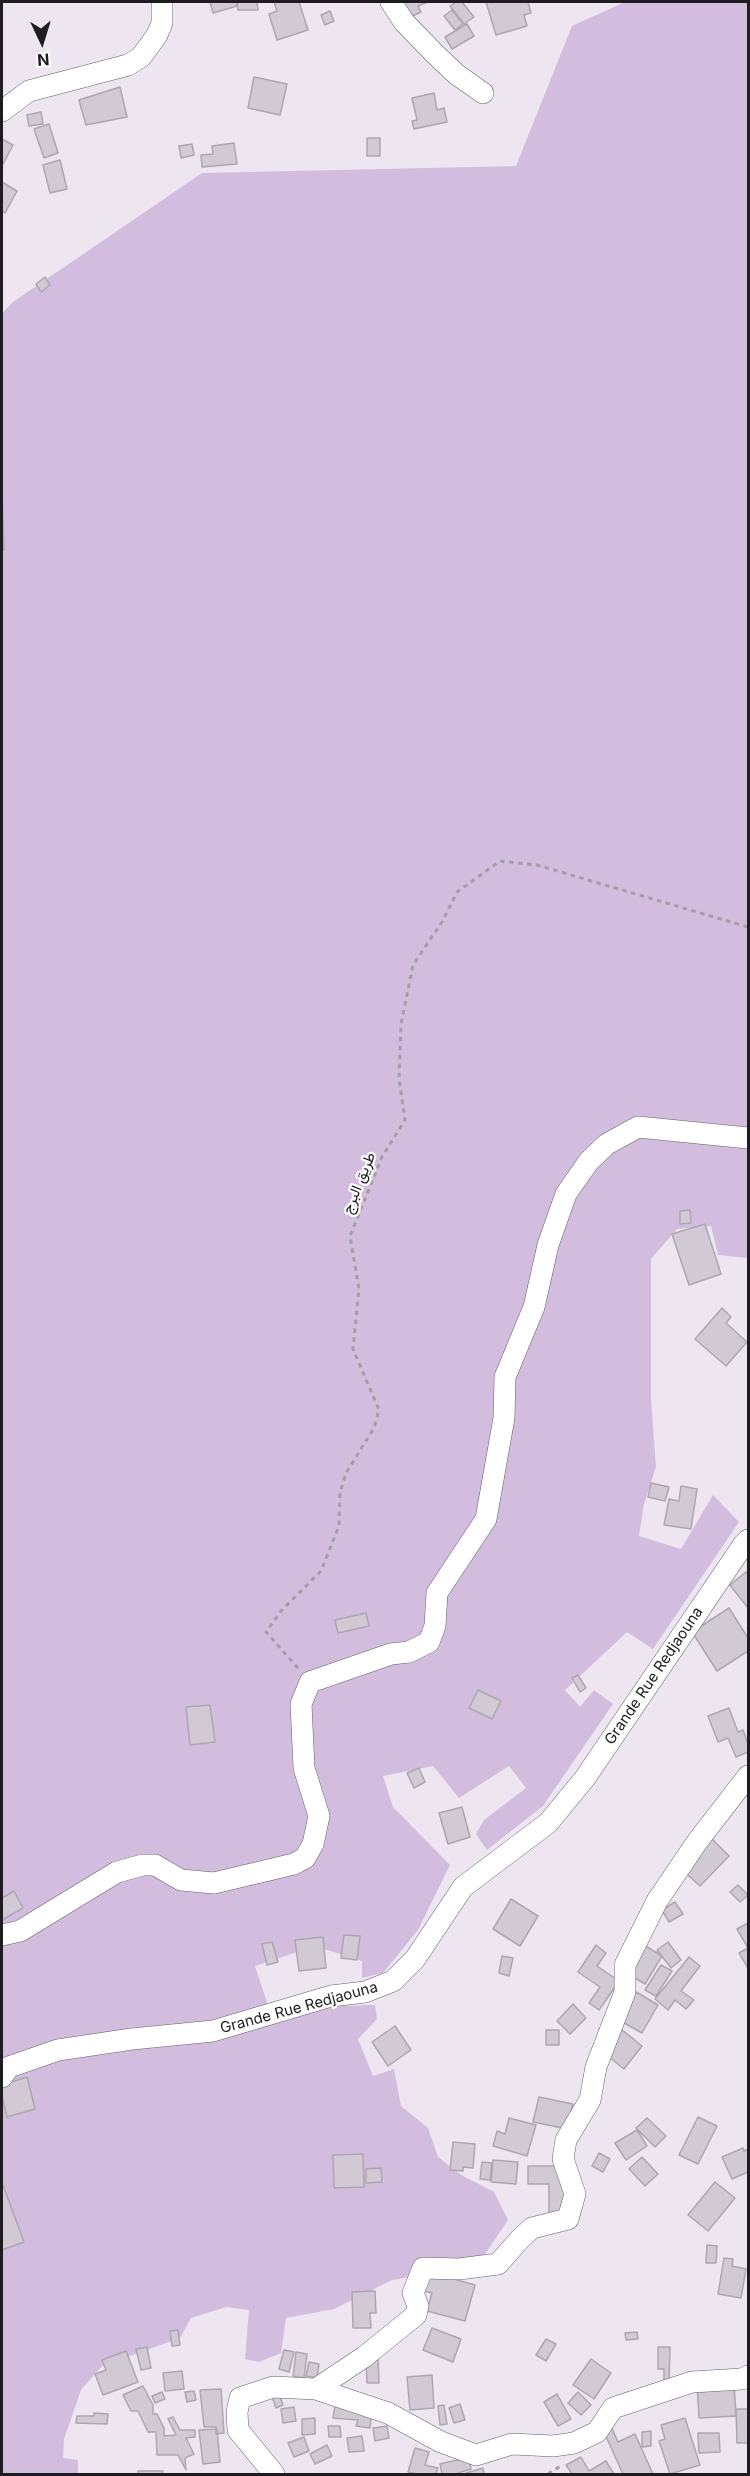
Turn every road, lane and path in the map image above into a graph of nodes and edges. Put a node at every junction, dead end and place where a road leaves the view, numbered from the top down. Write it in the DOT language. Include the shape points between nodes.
graph roads {
  1 [pos="162,2"];
  2 [pos="392,2"];
  3 [pos="483,93"];
  4 [pos="2,111"];
  5 [pos="748,927"];
  6 [pos="748,1138"];
  7 [pos="748,1540"];
  8 [pos="310,1682"];
  9 [pos="748,1776"];
  10 [pos="2,1935"];
  11 [pos="2,2077"];
  12 [pos="748,2376"];
  13 [pos="316,2389"];
  14 [pos="274,2475"];
  1 -- 4 [label="street" via="159,29 141,57 128,65 29,91"];
  2 -- 3 [label="street" via="404,22 434,53"];
  5 -- 8 [label="path, طريق البرج" via="537,865 500,861 457,891 414,965 401,1024 399,1079 405,1119 381,1157 350,1236 359,1289 353,1349 379,1410 374,1428 346,1473 340,1493 339,1526 321,1571 281,1611 267,1632"];
  6 -- 8 [label="street" via="638,1127 607,1144 589,1161 566,1194 548,1245 534,1307 505,1377 504,1418 486,1519 437,1593 435,1626 429,1642 409,1653 391,1654"];
  7 -- 11 [label="street, Grande Rue Redjaouna" via="585,1778 548,1823 463,1887 415,1959 393,1981 365,1992 330,1996 213,2031 58,2050 9,2067"];
  8 -- 10 [label="street" via="301,1704 302,1743 304,1768 319,1816 313,1844 305,1858 214,1883 181,1880 155,1865 143,1865 117,1872 20,1931"];
  9 -- 13 [label="street" via="657,1901 625,1965 625,1992 596,2067 590,2100 566,2140 563,2160 575,2194 568,2219 532,2228 498,2264 423,2268 413,2293 418,2306 416,2315"];
  12 -- 13 [label="street" via="692,2382 613,2408 597,2432 574,2443 512,2444 476,2455 441,2442 388,2413"];
  13 -- 14 [label="street" via="273,2387 240,2398 238,2430"];
}
